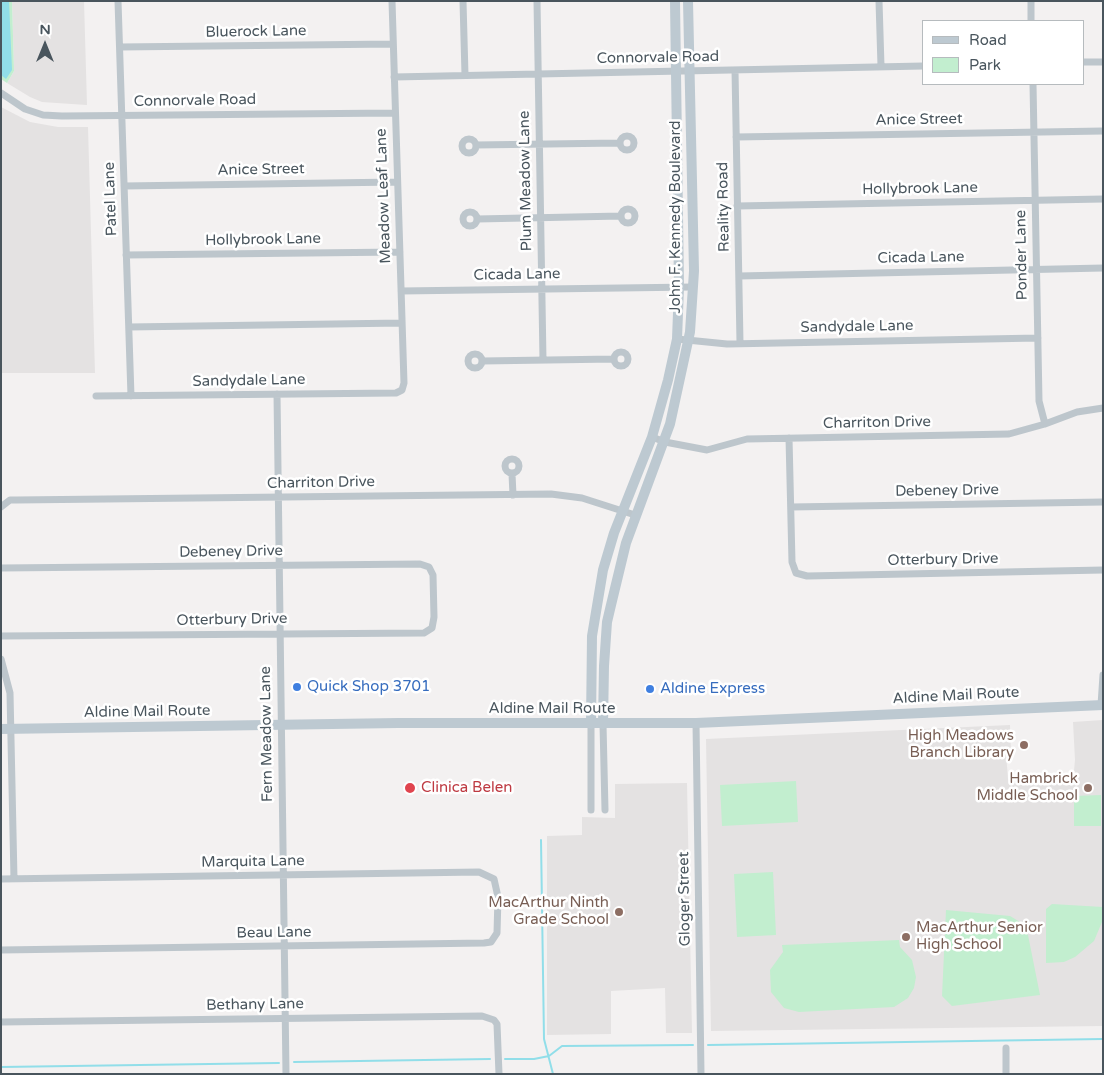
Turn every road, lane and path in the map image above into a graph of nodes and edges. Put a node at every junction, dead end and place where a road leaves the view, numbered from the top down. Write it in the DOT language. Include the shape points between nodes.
graph roads {
  1 [pos="118,1"];
  2 [pos="392,1"];
  3 [pos="463,1"];
  4 [pos="537,1"];
  5 [pos="675,1"];
  6 [pos="688,1"];
  7 [pos="879,1"];
  8 [pos="1031,1"];
  9 [pos="1031,20"];
  10 [pos="393,44"];
  11 [pos="120,47"];
  12 [pos="1084,62"];
  13 [pos="1103,62"];
  14 [pos="881,66"];
  15 [pos="922,66"];
  16 [pos="690,70"];
  17 [pos="735,70"];
  18 [pos="676,71"];
  19 [pos="538,74"];
  20 [pos="465,76"];
  21 [pos="394,77"];
  22 [pos="1033,85"];
  23 [pos="1,93"];
  24 [pos="395,112"];
  25 [pos="122,116"];
  26 [pos="1103,131"];
  27 [pos="1034,132"];
  28 [pos="736,137"];
  29 [pos="620,143"];
  30 [pos="540,144"];
  31 [pos="476,146"];
  32 [pos="398,182"];
  33 [pos="124,186"];
  34 [pos="1103,199"];
  35 [pos="1035,200"];
  36 [pos="738,206"];
  37 [pos="621,216"];
  38 [pos="541,218"];
  39 [pos="477,219"];
  40 [pos="400,252"];
  41 [pos="126,255"];
  42 [pos="1103,268"];
  43 [pos="1036,270"];
  44 [pos="739,276"];
  45 [pos="679,287"];
  46 [pos="694,287"];
  47 [pos="542,289"];
  48 [pos="401,291"];
  49 [pos="402,323"];
  50 [pos="129,327"];
  51 [pos="1038,338"];
  52 [pos="676,339"];
  53 [pos="689,341"];
  54 [pos="740,343"];
  55 [pos="614,359"];
  56 [pos="543,360"];
  57 [pos="482,361"];
  58 [pos="402,390"];
  59 [pos="277,394"];
  60 [pos="96,396"];
  61 [pos="131,396"];
  62 [pos="1103,408"];
  63 [pos="1045,424"];
  64 [pos="652,437"];
  65 [pos="789,438"];
  66 [pos="665,442"];
  67 [pos="512,474"];
  68 [pos="513,495"];
  69 [pos="279,498"];
  70 [pos="1103,502"];
  71 [pos="3,505"];
  72 [pos="791,507"];
  73 [pos="623,510"];
  74 [pos="635,515"];
  75 [pos="278,565"];
  76 [pos="1,568"];
  77 [pos="1103,570"];
  78 [pos="434,598"];
  79 [pos="595,617"];
  80 [pos="608,620"];
  81 [pos="279,633"];
  82 [pos="1,636"];
  83 [pos="1,659"];
  84 [pos="1103,675"];
  85 [pos="1102,705"];
  86 [pos="696,723"];
  87 [pos="590,724"];
  88 [pos="603,724"];
  89 [pos="281,725"];
  90 [pos="7,729"];
  91 [pos="591,810"];
  92 [pos="605,810"];
  93 [pos="283,876"];
  94 [pos="1,879"];
  95 [pos="14,879"];
  96 [pos="497,887"];
  97 [pos="284,946"];
  98 [pos="1,950"];
  99 [pos="286,1018"];
  100 [pos="1,1022"];
  101 [pos="1006,1048"];
  102 [pos="286,1074"];
  103 [pos="498,1074"];
  104 [pos="701,1074"];
  105 [pos="1006,1074"];
  1 -- 11 [label="street, Patel Lane"];
  2 -- 10 [label="street, Meadow Leaf Lane"];
  3 -- 20 [label="street"];
  4 -- 19 [label="street, Plum Meadow Lane"];
  5 -- 18 [label="main road, John F. Kennedy Boulevard"];
  6 -- 16 [label="main road, John F. Kennedy Boulevard"];
  7 -- 14 [label="street"];
  8 -- 9 [label="street"];
  10 -- 11 [label="street, Bluerock Lane"];
  10 -- 21 [label="street, Meadow Leaf Lane"];
  11 -- 25 [label="street, Patel Lane"];
  12 -- 13 [label="street"];
  14 -- 15 [label="street, Connorvale Road"];
  14 -- 17 [label="street, Connorvale Road"];
  16 -- 17 [label="street, Connorvale Road"];
  16 -- 18 [label="street, Connorvale Road"];
  16 -- 46 [label="main road, John F. Kennedy Boulevard"];
  17 -- 28 [label="street, Reality Road"];
  18 -- 19 [label="street, Connorvale Road"];
  18 -- 45 [label="main road, John F. Kennedy Boulevard"];
  19 -- 20 [label="street, Connorvale Road"];
  19 -- 30 [label="street, Plum Meadow Lane"];
  20 -- 21 [label="street, Connorvale Road"];
  21 -- 24 [label="street, Meadow Leaf Lane"];
  22 -- 27 [label="street, Ponder Lane"];
  23 -- 25 [label="street, Connorvale Road" via="25,109 43,115"];
  24 -- 25 [label="street, Connorvale Road"];
  24 -- 32 [label="street, Meadow Leaf Lane"];
  25 -- 33 [label="street, Patel Lane"];
  26 -- 27 [label="street, Anice Street"];
  27 -- 28 [label="street, Anice Street"];
  27 -- 35 [label="street, Ponder Lane"];
  28 -- 36 [label="street, Reality Road"];
  29 -- 30 [label="street"];
  30 -- 31 [label="street"];
  30 -- 38 [label="street, Plum Meadow Lane"];
  32 -- 33 [label="street, Anice Street"];
  32 -- 40 [label="street, Meadow Leaf Lane"];
  33 -- 41 [label="street, Patel Lane"];
  34 -- 35 [label="street, Hollybrook Lane"];
  35 -- 36 [label="street, Hollybrook Lane"];
  35 -- 43 [label="street, Ponder Lane"];
  36 -- 44 [label="street, Reality Road"];
  37 -- 38 [label="street"];
  38 -- 39 [label="street"];
  38 -- 47 [label="street, Plum Meadow Lane"];
  40 -- 41 [label="street, Hollybrook Lane"];
  40 -- 48 [label="street, Meadow Leaf Lane"];
  41 -- 50 [label="street, Patel Lane"];
  42 -- 43 [label="street, Cicada Lane"];
  43 -- 44 [label="street, Cicada Lane"];
  43 -- 51 [label="street, Ponder Lane"];
  44 -- 54 [label="street, Reality Road"];
  45 -- 46 [label="street, Cicada Lane"];
  45 -- 47 [label="street, Cicada Lane"];
  45 -- 52 [label="main road, John F. Kennedy Boulevard"];
  46 -- 53 [label="main road, John F. Kennedy Boulevard"];
  47 -- 48 [label="street, Cicada Lane"];
  47 -- 56 [label="street, Plum Meadow Lane"];
  48 -- 49 [label="street, Meadow Leaf Lane"];
  49 -- 50 [label="street"];
  49 -- 58 [label="street, Meadow Leaf Lane"];
  50 -- 61 [label="street, Patel Lane"];
  51 -- 54 [label="street, Sandydale Lane"];
  51 -- 63 [label="street, Ponder Lane" via="1039,401"];
  52 -- 53 [label="street, Sandydale Lane"];
  52 -- 64 [label="main road, John F. Kennedy Boulevard"];
  53 -- 54 [label="street, Sandydale Lane"];
  53 -- 66 [label="main road, John F. Kennedy Boulevard"];
  55 -- 56 [label="street"];
  56 -- 57 [label="street"];
  58 -- 59 [label="street, Sandydale Lane" via="396,393"];
  59 -- 61 [label="street, Sandydale Lane"];
  59 -- 69 [label="street, Fern Meadow Lane"];
  60 -- 61 [label="street, Sandydale Lane"];
  62 -- 63 [label="street, Charriton Drive" via="1077,412"];
  63 -- 65 [label="street, Charriton Drive" via="1010,434"];
  64 -- 66 [label="street, Charriton Drive"];
  64 -- 73 [label="main road, John F. Kennedy Boulevard"];
  65 -- 66 [label="street, Charriton Drive" via="747,439 707,450"];
  65 -- 72 [label="street"];
  66 -- 74 [label="main road, John F. Kennedy Boulevard"];
  67 -- 68 [label="street"];
  68 -- 69 [label="street, Charriton Drive"];
  68 -- 73 [label="street, Charriton Drive" via="567,495"];
  69 -- 71 [label="street, Charriton Drive" via="17,500"];
  69 -- 75 [label="street, Fern Meadow Lane"];
  70 -- 72 [label="street, Debeney Drive"];
  72 -- 77 [label="street, Otterbury Drive" via="792,562 796,573 807,576"];
  73 -- 74 [label="street, Charriton Drive"];
  73 -- 79 [label="main road, John F. Kennedy Boulevard" via="603,570"];
  74 -- 80 [label="main road, John F. Kennedy Boulevard"];
  75 -- 76 [label="street, Debeney Drive"];
  75 -- 78 [label="street, Debeney Drive" via="425,565 432,570"];
  75 -- 81 [label="street, Fern Meadow Lane"];
  78 -- 81 [label="street, Otterbury Drive" via="434,624 424,633"];
  79 -- 80 [label="main road"];
  79 -- 87 [label="main road, John F. Kennedy Boulevard" via="590,668"];
  80 -- 88 [label="main road, John F. Kennedy Boulevard"];
  81 -- 82 [label="street, Otterbury Drive"];
  81 -- 89 [label="street, Fern Meadow Lane"];
  83 -- 90 [label="street" via="10,693"];
  84 -- 85 [label="street"];
  85 -- 86 [label="main road, Aldine Mail Route"];
  86 -- 88 [label="main road, Aldine Mail Route"];
  86 -- 104 [label="street, Gloger Street"];
  87 -- 88 [label="main road, Aldine Mail Route"];
  87 -- 89 [label="main road, Aldine Mail Route"];
  87 -- 91 [label="street, John F. Kennedy Boulevard"];
  88 -- 92 [label="street, John F. Kennedy Boulevard"];
  89 -- 90 [label="main road, Aldine Mail Route"];
  89 -- 93 [label="street, Fern Meadow Lane"];
  90 -- 95 [label="street"];
  93 -- 95 [label="street, Marquita Lane"];
  93 -- 96 [label="street, Marquita Lane" via="479,872 494,879"];
  93 -- 97 [label="street, Fern Meadow Lane"];
  94 -- 95 [label="street, Marquita Lane"];
  96 -- 97 [label="street, Beau Lane" via="497,933 491,942"];
  97 -- 98 [label="street, Beau Lane"];
  97 -- 99 [label="street, Fern Meadow Lane"];
  99 -- 100 [label="street, Bethany Lane"];
  99 -- 102 [label="street, Fern Meadow Lane"];
  99 -- 103 [label="street, Bethany Lane" via="482,1016 494,1020 498,1034"];
  101 -- 105 [label="street"];
}
